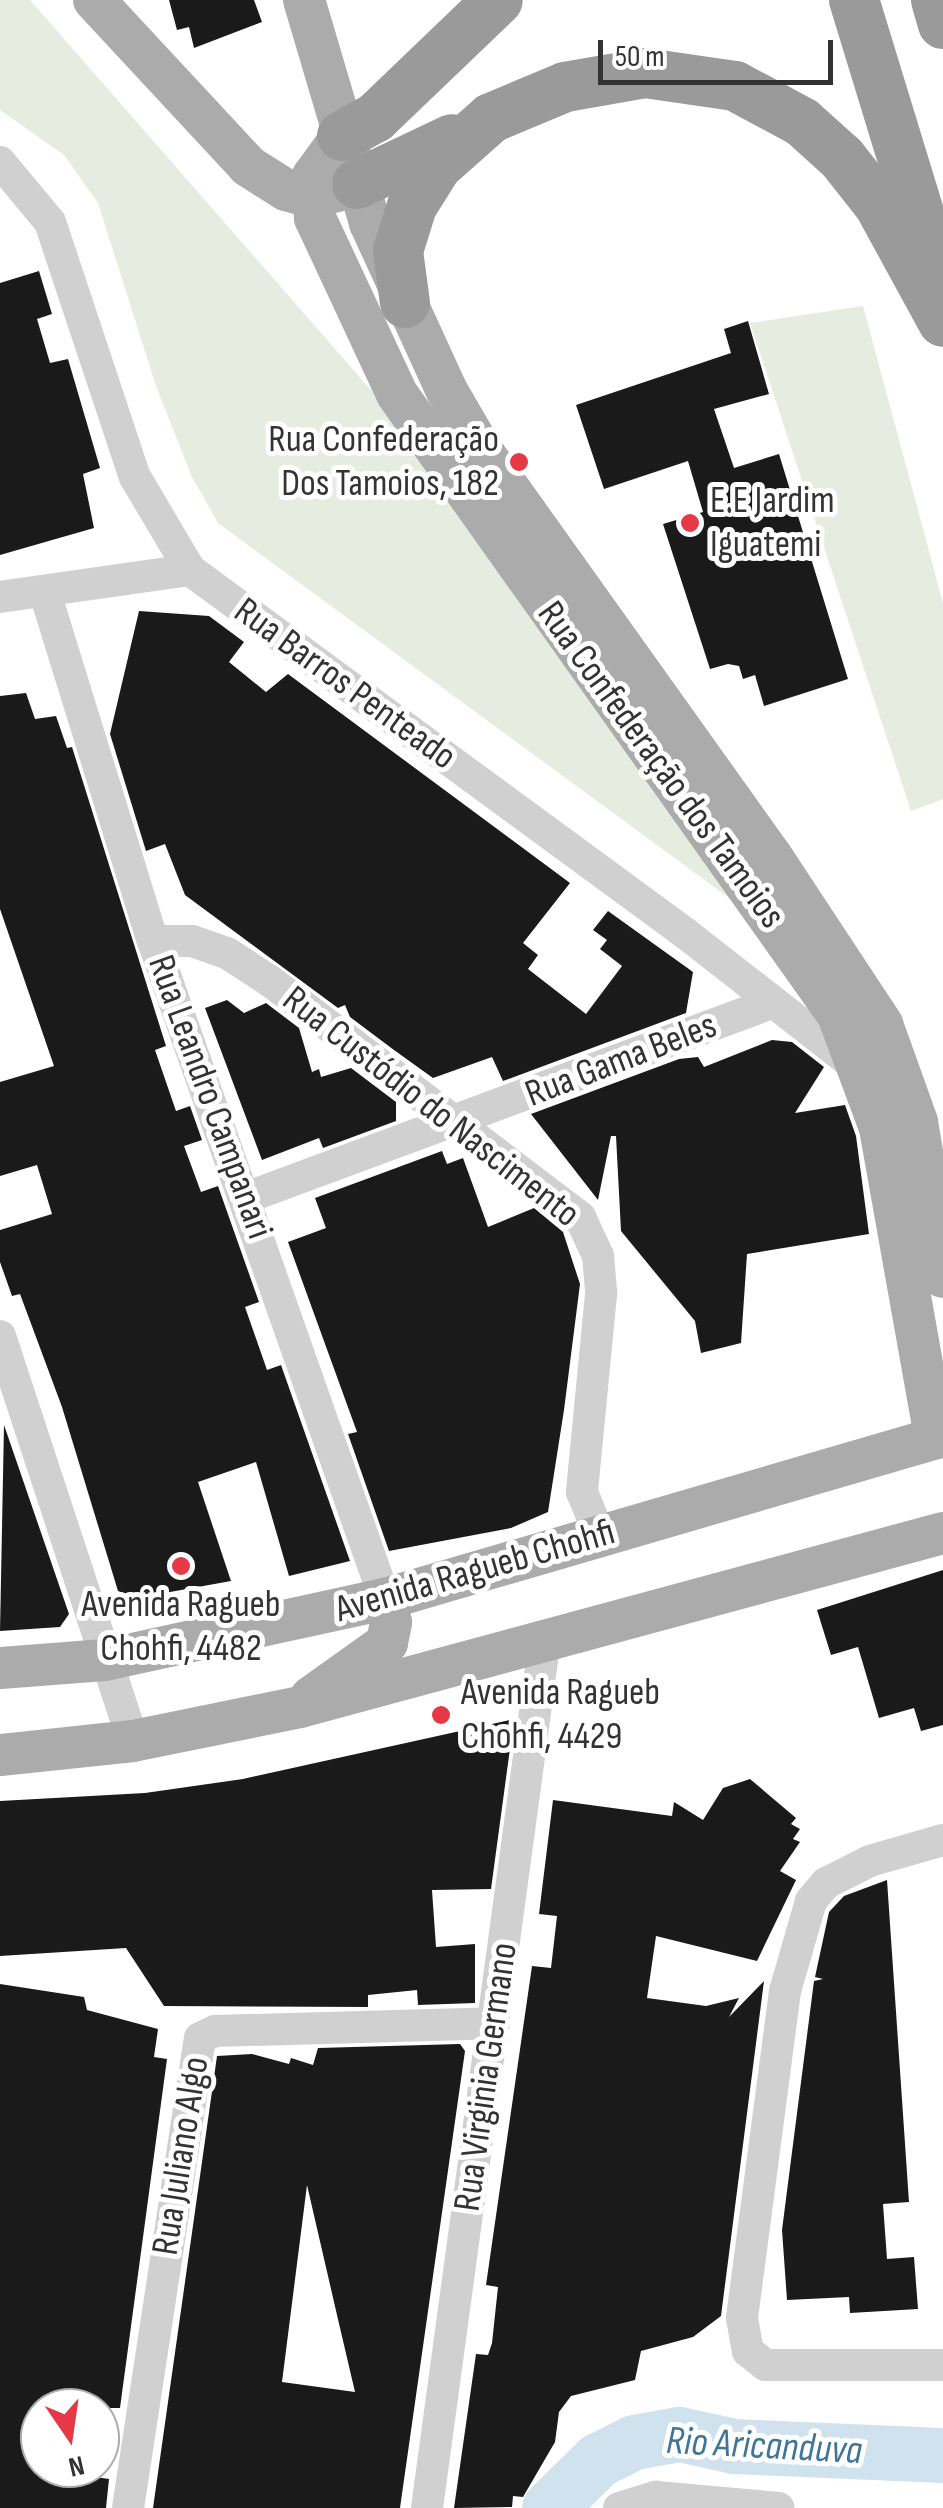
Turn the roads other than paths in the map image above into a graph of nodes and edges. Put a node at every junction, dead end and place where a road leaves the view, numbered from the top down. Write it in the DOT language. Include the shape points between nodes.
graph roads {
  1 [pos="94,0"];
  2 [pos="304,0"];
  3 [pos="498,0"];
  4 [pos="854,0"];
  5 [pos="936,0"];
  6 [pos="943,24"];
  7 [pos="492,118"];
  8 [pos="342,136"];
  9 [pos="0,162"];
  10 [pos="334,191"];
  11 [pos="943,290"];
  12 [pos="405,302"];
  13 [pos="943,322"];
  14 [pos="190,570"];
  15 [pos="46,593"];
  16 [pos="0,597"];
  17 [pos="153,940"];
  18 [pos="768,1004"];
  19 [pos="864,1072"];
  20 [pos="458,1121"];
  21 [pos="248,1197"];
  22 [pos="943,1277"];
  23 [pos="0,1336"];
  24 [pos="6,1370"];
  25 [pos="939,1437"];
  26 [pos="943,1533"];
  27 [pos="600,1536"];
  28 [pos="385,1599"];
  29 [pos="544,1646"];
  30 [pos="105,1660"];
  31 [pos="0,1668"];
  32 [pos="300,1708"];
  33 [pos="133,1741"];
  34 [pos="0,1755"];
  35 [pos="943,1840"];
  36 [pos="494,2023"];
  37 [pos="943,2364"];
  38 [pos="128,2508"];
  39 [pos="427,2508"];
  40 [pos="619,2508"];
  41 [pos="779,2508"];
  1 -- 10 [label="main road" via="270,182"];
  2 -- 8 [label="main road, Rua Confederação dos Tamoios"];
  3 -- 8 [label="highway" via="374,118"];
  4 -- 11 [label="highway"];
  5 -- 6 [label="highway"];
  7 -- 10 [label="highway"];
  7 -- 12 [label="highway" via="437,166 412,206 398,251"];
  7 -- 13 [label="highway" via="596,79 645,73 735,86 802,122 842,158 879,205"];
  8 -- 10 [label="main road, Rua Confederação dos Tamoios"];
  9 -- 14 [label="street, Rua Barros Penteado" via="50,222 135,477"];
  10 -- 12 [label="main road, Rua Confederação dos Tamoios"];
  10 -- 19 [label="main road, Rua Confederação dos Tamoios" via="325,248 397,394 809,970"];
  12 -- 22 [label="main road, Rua Confederação dos Tamoios" via="480,448 772,857 882,1024 917,1122"];
  14 -- 15 [label="street"];
  14 -- 18 [label="street, Rua Barros Penteado" via="685,933"];
  15 -- 16 [label="street"];
  15 -- 17 [label="street, Rua Leandro Campanari"];
  17 -- 20 [label="street, Rua Custódio do Nascimento" via="192,941 227,953"];
  17 -- 21 [label="street, Rua Leandro Campanari"];
  18 -- 19 [label="street, Rua Barros Penteado"];
  18 -- 20 [label="street, Rua Gama Beles"];
  19 -- 25 [label="main road, Rua Confederação dos Tamoios" via="904,1240"];
  20 -- 21 [label="street, Rua Gama Beles"];
  20 -- 27 [label="street, Rua Custódio do Nascimento" via="559,1198 590,1231 601,1294 582,1492"];
  21 -- 28 [label="street, Rua Leandro Campanari"];
  23 -- 24 [label="street"];
  24 -- 30 [label="street"];
  25 -- 27 [label="main road, Avenida Ragueb Chohfi"];
  26 -- 29 [label="main road"];
  27 -- 28 [label="main road, Avenida Ragueb Chohfi"];
  28 -- 30 [label="main road, Avenida Ragueb Chohfi"];
  28 -- 32 [label="main road" via="387,1643 330,1679"];
  29 -- 32 [label="main road"];
  29 -- 36 [label="street, Rua Virginia Germano"];
  30 -- 31 [label="main road, Avenida Ragueb Chohfi"];
  30 -- 33 [label="street"];
  32 -- 33 [label="main road"];
  33 -- 34 [label="main road"];
  35 -- 37 [label="street" via="870,1861 826,1883 811,1901 785,1990 742,2330 755,2358 785,2369"];
  36 -- 38 [label="street, Rua Juliano Algo" via="214,2031 200,2038"];
  36 -- 39 [label="street, Rua Virginia Germano"];
  40 -- 41 [label="street" via="656,2497"];
}
